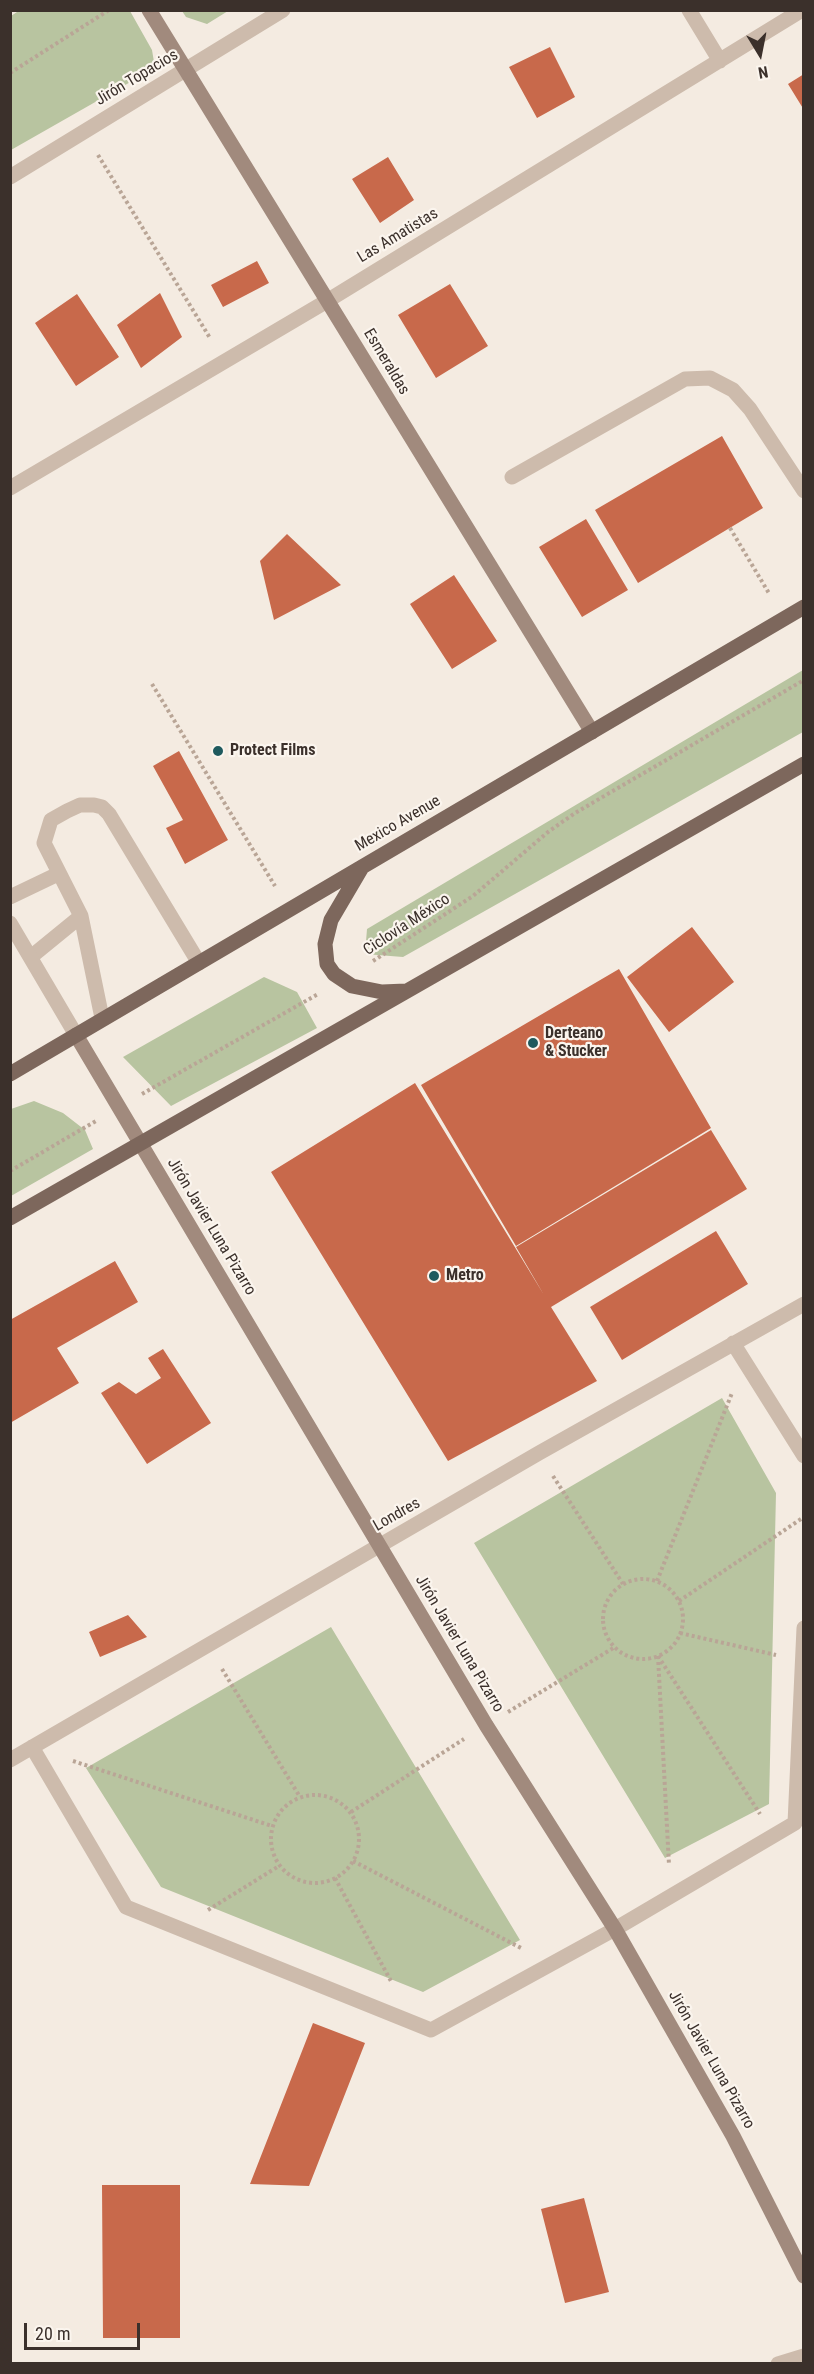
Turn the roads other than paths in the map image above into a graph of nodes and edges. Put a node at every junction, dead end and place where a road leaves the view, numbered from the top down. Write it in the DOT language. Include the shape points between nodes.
graph roads {
  1 [pos="149,10"];
  2 [pos="283,10"];
  3 [pos="689,10"];
  4 [pos="802,10"];
  5 [pos="720,61"];
  6 [pos="186,70"];
  7 [pos="10,177"];
  8 [pos="327,301"];
  9 [pos="512,477"];
  10 [pos="10,488"];
  11 [pos="804,491"];
  12 [pos="804,607"];
  13 [pos="592,732"];
  14 [pos="804,764"];
  15 [pos="365,864"];
  16 [pos="58,874"];
  17 [pos="10,897"];
  18 [pos="81,916"];
  19 [pos="10,923"];
  20 [pos="32,956"];
  21 [pos="199,963"];
  22 [pos="410,991"];
  23 [pos="102,1018"];
  24 [pos="76,1035"];
  25 [pos="10,1074"];
  26 [pos="141,1145"];
  27 [pos="10,1218"];
  28 [pos="804,1304"];
  29 [pos="733,1343"];
  30 [pos="804,1456"];
  31 [pos="380,1546"];
  32 [pos="804,1628"];
  33 [pos="802,1661"];
  34 [pos="32,1747"];
  35 [pos="10,1760"];
  36 [pos="615,1929"];
  37 [pos="804,2276"];
  38 [pos="804,2356"];
  39 [pos="778,2364"];
  1 -- 6 [label="street, Esmeraldas"];
  2 -- 6 [label="street, Jirón Topacios"];
  3 -- 5 [label="street"];
  4 -- 5 [label="street, Las Amatistas"];
  5 -- 8 [label="street, Las Amatistas"];
  6 -- 7 [label="street, Jirón Topacios"];
  6 -- 8 [label="street, Esmeraldas"];
  8 -- 10 [label="street, Las Amatistas"];
  8 -- 13 [label="street, Esmeraldas"];
  9 -- 11 [label="street" via="685,380 710,378 733,390 750,409"];
  12 -- 13 [label="main road, Mexico Avenue"];
  13 -- 15 [label="main road, Mexico Avenue"];
  14 -- 22 [label="main road"];
  15 -- 21 [label="main road, Mexico Avenue"];
  15 -- 22 [label="main road" via="337,907 326,933 327,964 342,981 364,989"];
  16 -- 17 [label="street"];
  16 -- 18 [label="street"];
  16 -- 21 [label="street" via="44,843 51,820 80,805 102,807"];
  18 -- 20 [label="street"];
  18 -- 23 [label="street"];
  19 -- 20 [label="street"];
  20 -- 24 [label="street"];
  21 -- 23 [label="main road, Mexico Avenue"];
  22 -- 26 [label="main road"];
  23 -- 24 [label="main road, Mexico Avenue"];
  24 -- 25 [label="main road, Mexico Avenue"];
  24 -- 26 [label="street, Jirón Javier Luna Pizarro"];
  26 -- 27 [label="main road"];
  26 -- 31 [label="street, Jirón Javier Luna Pizarro"];
  28 -- 29 [label="street, Londres"];
  29 -- 30 [label="street"];
  29 -- 31 [label="street, Londres"];
  31 -- 34 [label="street, Londres"];
  31 -- 36 [label="street, Jirón Javier Luna Pizarro" via="486,1725"];
  32 -- 33 [label="street"];
  33 -- 36 [label="street" via="795,1823"];
  34 -- 35 [label="street, Londres"];
  34 -- 36 [label="street" via="126,1907 431,2030"];
  36 -- 37 [label="street, Jirón Javier Luna Pizarro" via="733,2136"];
  38 -- 39 [label="street"];
}
